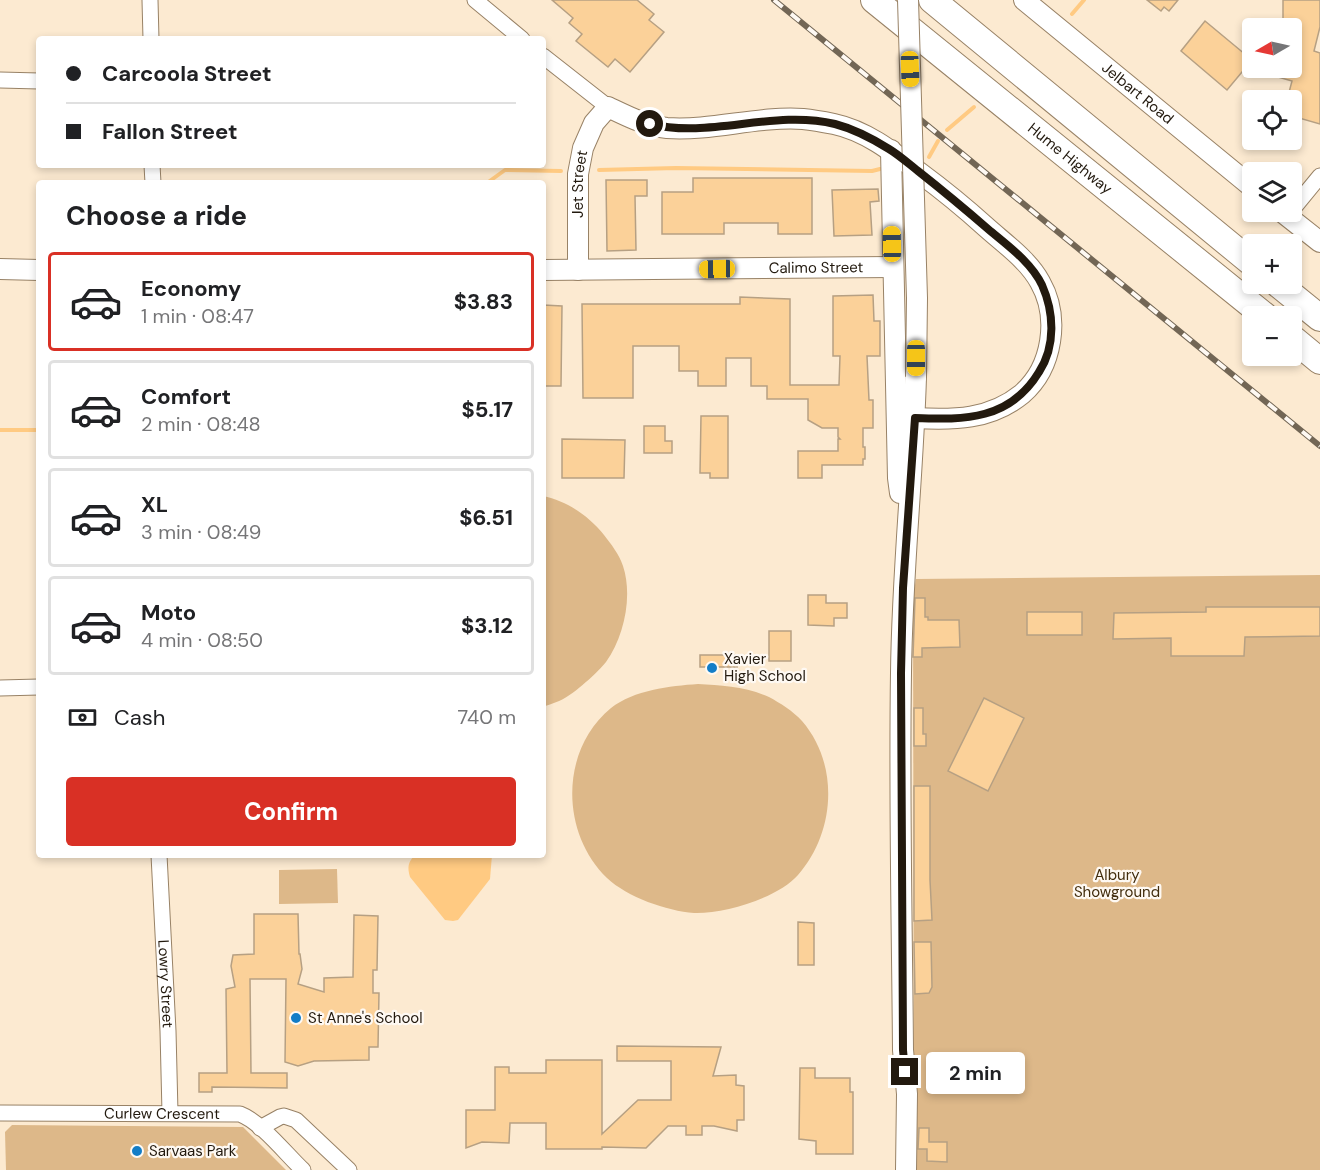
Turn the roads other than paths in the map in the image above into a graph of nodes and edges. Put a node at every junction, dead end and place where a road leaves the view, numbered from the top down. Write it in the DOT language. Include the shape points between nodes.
graph roads {
  1 [pos="150,0"];
  2 [pos="475,0"];
  3 [pos="874,0"];
  4 [pos="908,0"];
  5 [pos="932,0"];
  6 [pos="1024,0"];
  7 [pos="151,36"];
  8 [pos="518,36"];
  9 [pos="546,60"];
  10 [pos="0,80"];
  11 [pos="36,81"];
  12 [pos="608,107"];
  13 [pos="891,150"];
  14 [pos="1320,176"];
  15 [pos="1242,179"];
  16 [pos="1302,196"];
  17 [pos="1299,222"];
  18 [pos="1320,242"];
  19 [pos="1242,255"];
  20 [pos="893,267"];
  21 [pos="0,269"];
  22 [pos="36,270"];
  23 [pos="546,270"];
  24 [pos="578,270"];
  25 [pos="1290,294"];
  26 [pos="1253,306"];
  27 [pos="1320,318"];
  28 [pos="1302,346"];
  29 [pos="1320,361"];
  30 [pos="915,418"];
  31 [pos="907,535"];
  32 [pos="36,687"];
  33 [pos="0,688"];
  34 [pos="159,858"];
  35 [pos="903,1050"];
  36 [pos="0,1113"];
  37 [pos="170,1113"];
  38 [pos="260,1128"];
  39 [pos="303,1170"];
  40 [pos="349,1170"];
  41 [pos="893,1170"];
  42 [pos="906,1170"];
  1 -- 7 [label="street"];
  2 -- 8 [label="street"];
  3 -- 26 [label="highway, Hume Highway"];
  4 -- 30 [label="street, bridge" via="916,298"];
  5 -- 19 [label="highway"];
  6 -- 15 [label="street, Jelbart Road"];
  9 -- 12 [label="street"];
  10 -- 11 [label="street"];
  12 -- 13 [label="street" via="665,128 803,119 837,125"];
  12 -- 24 [label="street, Jet Street" via="594,123 583,148 578,174"];
  13 -- 20 [label="street"];
  13 -- 30 [label="street" via="952,197 1025,262 1041,284 1051,316 1049,349 1043,366 1030,386 1013,401 974,417"];
  14 -- 16 [label="street"];
  17 -- 18 [label="street"];
  20 -- 24 [label="street, Calimo Street"];
  20 -- 31 [label="street" via="898,478"];
  21 -- 22 [label="street"];
  23 -- 24 [label="street, Calimo Street"];
  25 -- 27 [label="highway"];
  28 -- 29 [label="highway"];
  30 -- 31 [label="street"];
  31 -- 35 [label="street" via="901,673"];
  32 -- 33 [label="street"];
  34 -- 37 [label="street, Lowry Street"];
  35 -- 41 [label="street"];
  35 -- 42 [label="street"];
  36 -- 37 [label="street, Curlew Crescent"];
  37 -- 38 [label="street, Curlew Crescent" via="240,1114"];
  38 -- 39 [label="street, Curlew Crescent"];
  38 -- 40 [label="street" via="284,1116 296,1120"];
}
